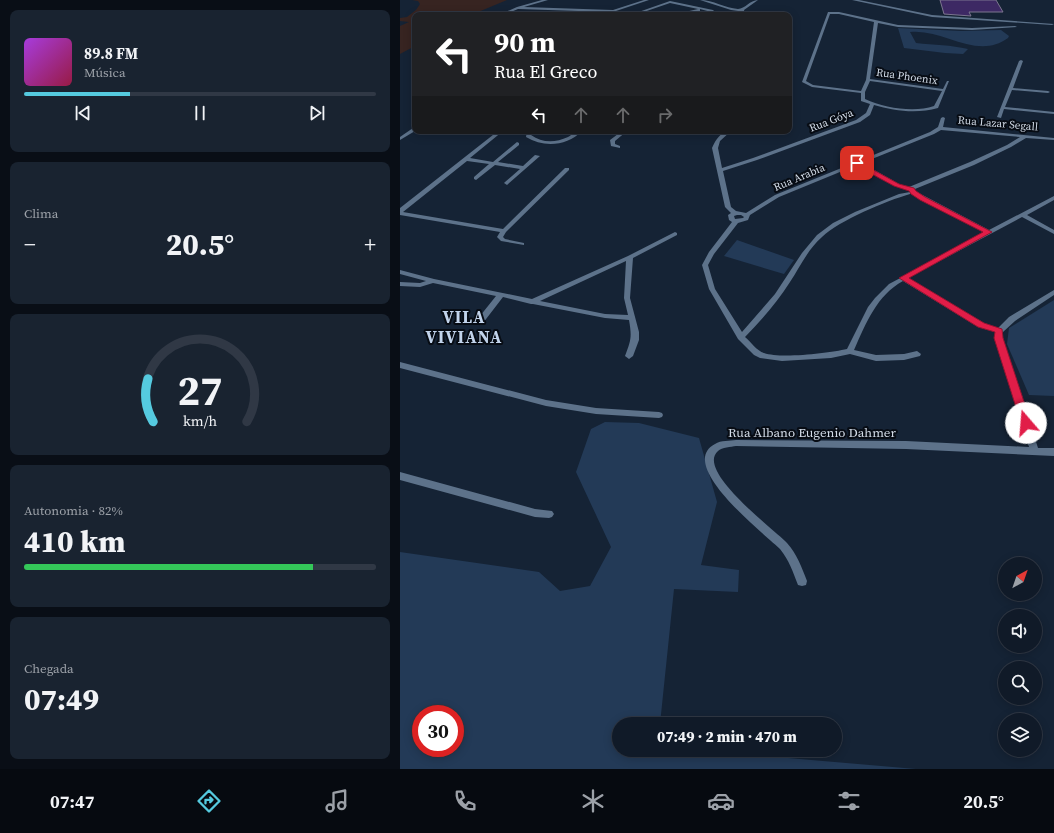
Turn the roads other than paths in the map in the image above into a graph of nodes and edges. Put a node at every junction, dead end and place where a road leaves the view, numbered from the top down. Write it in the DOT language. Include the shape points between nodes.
graph roads {
  1 [pos="546,0"];
  2 [pos="647,0"];
  3 [pos="702,0"];
  4 [pos="721,0"];
  5 [pos="756,0"];
  6 [pos="854,0"];
  7 [pos="716,4"];
  8 [pos="518,8"];
  9 [pos="703,9"];
  10 [pos="742,10"];
  11 [pos="615,11"];
  12 [pos="508,12"];
  13 [pos="611,12"];
  14 [pos="641,12"];
  15 [pos="688,12"];
  16 [pos="714,12"];
  17 [pos="739,12"];
  18 [pos="876,22"];
  19 [pos="1053,24"];
  20 [pos="1021,61"];
  21 [pos="868,80"];
  22 [pos="948,82"];
  23 [pos="1010,89"];
  24 [pos="944,90"];
  25 [pos="863,92"];
  26 [pos="1048,92"];
  27 [pos="872,104"];
  28 [pos="1002,108"];
  29 [pos="1054,113"];
  30 [pos="943,118"];
  31 [pos="999,118"];
  32 [pos="940,128"];
  33 [pos="412,131"];
  34 [pos="497,134"];
  35 [pos="528,134"];
  36 [pos="575,134"];
  37 [pos="621,134"];
  38 [pos="726,134"];
  39 [pos="1012,135"];
  40 [pos="1025,136"];
  41 [pos="400,139"];
  42 [pos="1054,139"];
  43 [pos="1016,141"];
  44 [pos="517,144"];
  45 [pos="618,147"];
  46 [pos="538,156"];
  47 [pos="466,159"];
  48 [pos="494,163"];
  49 [pos="857,163"];
  50 [pos="524,168"];
  51 [pos="567,169"];
  52 [pos="720,170"];
  53 [pos="476,178"];
  54 [pos="507,183"];
  55 [pos="907,192"];
  56 [pos="1054,198"];
  57 [pos="400,212"];
  58 [pos="734,213"];
  59 [pos="746,215"];
  60 [pos="1022,215"];
  61 [pos="736,221"];
  62 [pos="504,231"];
  63 [pos="988,232"];
  64 [pos="1054,232"];
  65 [pos="675,234"];
  66 [pos="522,244"];
  67 [pos="630,257"];
  68 [pos="400,272"];
  69 [pos="903,278"];
  70 [pos="433,281"];
  71 [pos="400,284"];
  72 [pos="1054,292"];
  73 [pos="501,295"];
  74 [pos="531,302"];
  75 [pos="632,318"];
  76 [pos="480,321"];
  77 [pos="999,331"];
  78 [pos="740,337"];
  79 [pos="850,351"];
  80 [pos="917,354"];
  81 [pos="629,356"];
  82 [pos="400,365"];
  83 [pos="659,415"];
  84 [pos="1035,451"];
  85 [pos="1054,452"];
  86 [pos="400,476"];
  87 [pos="549,514"];
  88 [pos="802,581"];
  1 -- 8 [label="street"];
  2 -- 11 [label="street"];
  3 -- 7 [label="street"];
  4 -- 7 [label="street"];
  5 -- 10 [label="street"];
  6 -- 19 [label="street" via="932,16"];
  7 -- 10 [label="street"];
  8 -- 11 [label="street"];
  8 -- 12 [label="street"];
  9 -- 14 [label="street" via="670,2"];
  9 -- 15 [label="street"];
  9 -- 16 [label="street"];
  10 -- 17 [label="street"];
  11 -- 13 [label="street"];
  18 -- 19 [label="street" via="910,27 972,29"];
  18 -- 21 [label="street"];
  18 -- 25 [label="street" via="833,12 828,14 804,82 812,86"];
  20 -- 23 [label="street"];
  21 -- 24 [label="street, Rua Phoenix"];
  21 -- 25 [label="street"];
  22 -- 24 [label="street"];
  23 -- 26 [label="street"];
  23 -- 28 [label="street"];
  24 -- 27 [label="street" via="936,107 927,110"];
  25 -- 27 [label="street" via="863,100"];
  27 -- 52 [label="street, Rua Góya" via="868,114 858,121"];
  28 -- 29 [label="street"];
  28 -- 31 [label="street"];
  30 -- 32 [label="street"];
  32 -- 39 [label="street, Rua Lazar Segall"];
  32 -- 49 [label="street, Rua Arabia"];
  33 -- 41 [label="street"];
  34 -- 47 [label="street"];
  35 -- 36 [label="street" via="532,138 552,143"];
  37 -- 45 [label="street" via="612,141 613,146"];
  38 -- 52 [label="street" via="716,144"];
  39 -- 40 [label="street, Rua Lazar Segall"];
  39 -- 43 [label="street"];
  40 -- 42 [label="street, Rua Lazar Segall"];
  40 -- 43 [label="street"];
  43 -- 55 [label="street"];
  44 -- 48 [label="street"];
  46 -- 50 [label="street"];
  47 -- 48 [label="street"];
  47 -- 57 [label="street"];
  48 -- 50 [label="street"];
  48 -- 53 [label="street"];
  49 -- 55 [label="street"];
  49 -- 59 [label="street, Rua Arabia" via="777,196"];
  50 -- 54 [label="street"];
  51 -- 62 [label="street"];
  52 -- 58 [label="street" via="728,207"];
  55 -- 63 [label="street"];
  55 -- 78 [label="street" via="831,226 819,236 782,288"];
  56 -- 60 [label="street"];
  57 -- 62 [label="street"];
  58 -- 59 [label="street"];
  58 -- 61 [label="street" via="730,218"];
  59 -- 61 [label="street, Rua Arabia" via="745,220"];
  60 -- 63 [label="street"];
  60 -- 64 [label="street"];
  61 -- 78 [label="street, Rua Arabia" via="705,265 712,289"];
  62 -- 66 [label="street" via="500,237 503,240"];
  63 -- 69 [label="street"];
  65 -- 67 [label="street"];
  67 -- 74 [label="street"];
  67 -- 75 [label="street" via="627,298"];
  68 -- 70 [label="street"];
  69 -- 77 [label="street" via="981,325"];
  69 -- 79 [label="street" via="891,285 876,301"];
  70 -- 71 [label="street" via="420,285"];
  70 -- 73 [label="street"];
  72 -- 77 [label="street" via="1012,319"];
  73 -- 74 [label="street"];
  73 -- 76 [label="street"];
  74 -- 75 [label="street" via="605,316"];
  75 -- 81 [label="street" via="635,340"];
  77 -- 84 [label="street" via="999,338"];
  78 -- 79 [label="street" via="757,353 776,358 831,355"];
  79 -- 80 [label="street" via="876,358"];
  82 -- 83 [label="street" via="546,403"];
  84 -- 85 [label="street, Rua Albano Eugenio Dahmer"];
  84 -- 88 [label="street, Rua Albano Eugenio Dahmer" via="876,445 736,443 718,446 710,457 710,463 718,482 740,508 783,547 794,561"];
  86 -- 87 [label="street" via="535,513"];
}
